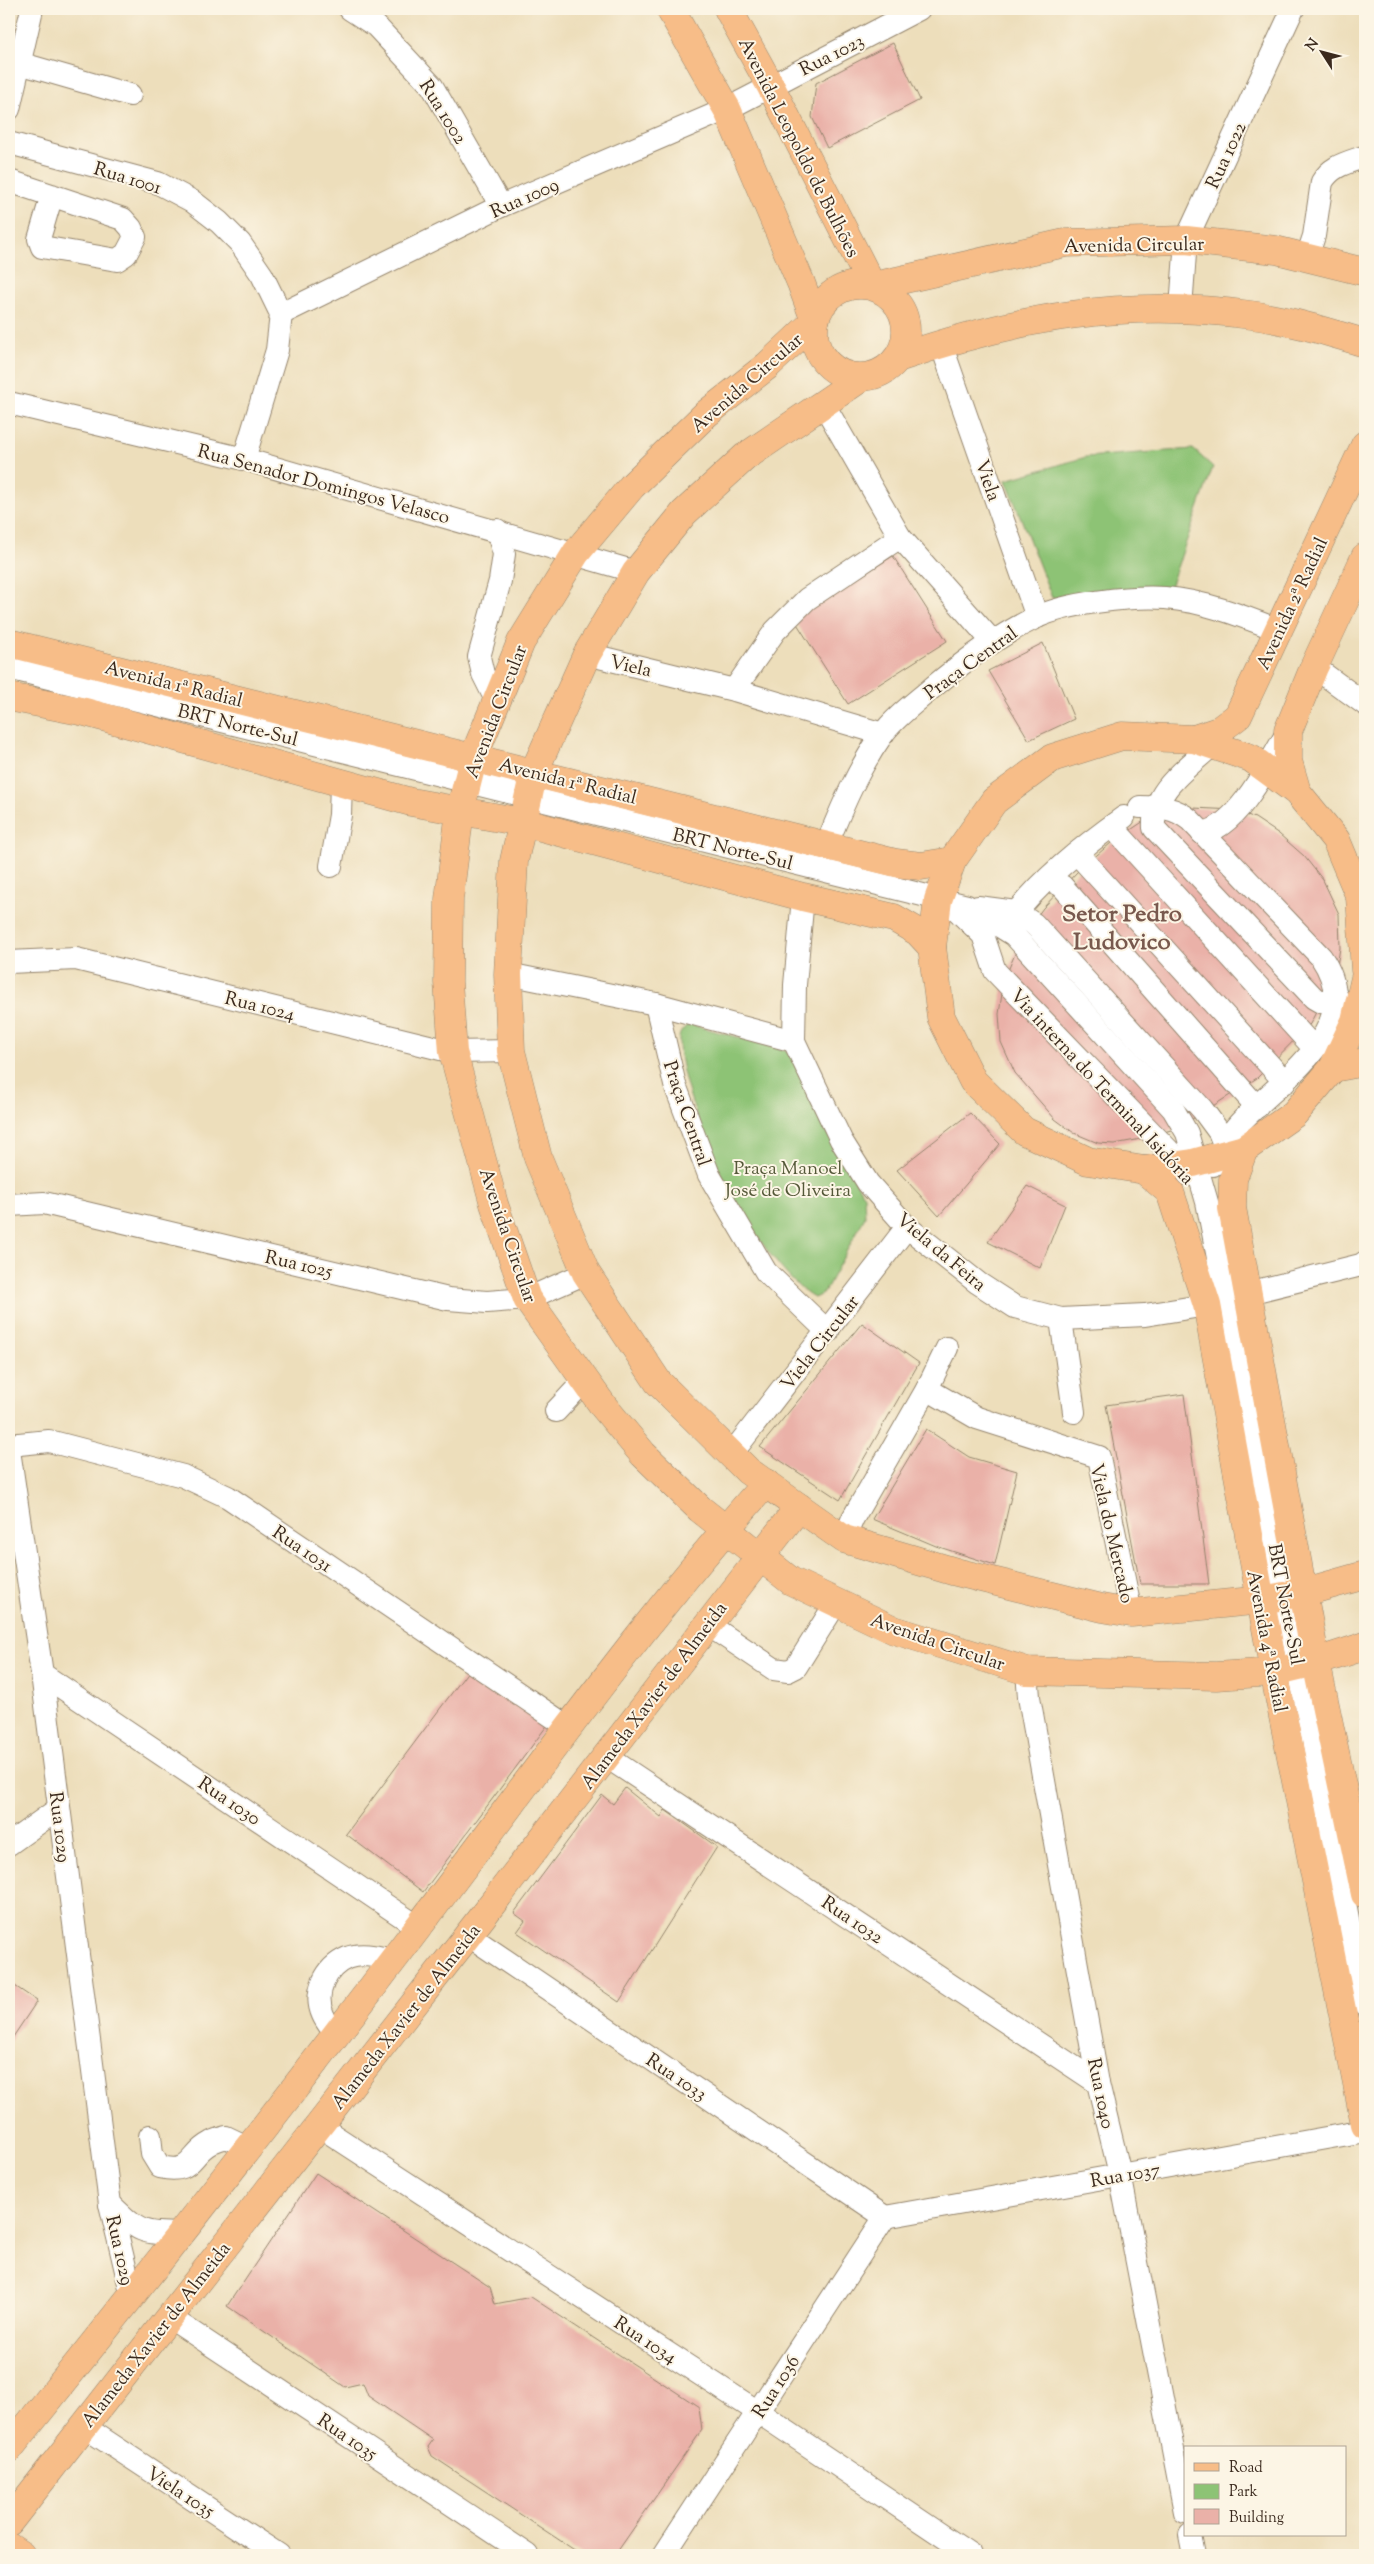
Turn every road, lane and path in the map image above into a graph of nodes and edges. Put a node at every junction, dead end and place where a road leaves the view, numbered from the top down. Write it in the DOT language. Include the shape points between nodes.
graph roads {
  1 [pos="32,9"];
  2 [pos="350,9"];
  3 [pos="670,9"];
  4 [pos="728,9"];
  5 [pos="919,9"];
  6 [pos="1293,9"];
  7 [pos="20,63"];
  8 [pos="770,85"];
  9 [pos="130,95"];
  10 [pos="9,109"];
  11 [pos="727,109"];
  12 [pos="9,143"];
  13 [pos="1363,157"];
  14 [pos="9,181"];
  15 [pos="52,196"];
  16 [pos="501,206"];
  17 [pos="1186,240"];
  18 [pos="1307,258"];
  19 [pos="1365,272"];
  20 [pos="873,286"];
  21 [pos="1181,308"];
  22 [pos="280,314"];
  23 [pos="814,322"];
  24 [pos="1365,343"];
  25 [pos="941,344"];
  26 [pos="898,358"];
  27 [pos="861,378"];
  28 [pos="9,403"];
  29 [pos="823,403"];
  30 [pos="1365,445"];
  31 [pos="244,459"];
  32 [pos="497,530"];
  33 [pos="900,537"];
  34 [pos="576,553"];
  35 [pos="1365,556"];
  36 [pos="636,572"];
  37 [pos="1036,617"];
  38 [pos="1278,630"];
  39 [pos="992,642"];
  40 [pos="9,643"];
  41 [pos="587,654"];
  42 [pos="1314,667"];
  43 [pos="9,668"];
  44 [pos="734,690"];
  45 [pos="9,697"];
  46 [pos="496,700"];
  47 [pos="1365,704"];
  48 [pos="1288,731"];
  49 [pos="883,734"];
  50 [pos="1203,742"];
  51 [pos="471,768"];
  52 [pos="1267,769"];
  53 [pos="341,783"];
  54 [pos="531,784"];
  55 [pos="1298,792"];
  56 [pos="1152,803"];
  57 [pos="460,811"];
  58 [pos="522,822"];
  59 [pos="1115,824"];
  60 [pos="1212,835"];
  61 [pos="826,846"];
  62 [pos="1080,851"];
  63 [pos="952,861"];
  64 [pos="332,866"];
  65 [pos="1048,879"];
  66 [pos="803,897"];
  67 [pos="938,900"];
  68 [pos="1011,914"];
  69 [pos="932,947"];
  70 [pos="9,962"];
  71 [pos="1365,970"];
  72 [pos="995,971"];
  73 [pos="508,974"];
  74 [pos="1365,978"];
  75 [pos="1336,997"];
  76 [pos="1314,998"];
  77 [pos="656,1004"];
  78 [pos="1329,1022"];
  79 [pos="794,1041"];
  80 [pos="511,1051"];
  81 [pos="454,1052"];
  82 [pos="1323,1058"];
  83 [pos="1365,1062"];
  84 [pos="1285,1082"];
  85 [pos="1257,1107"];
  86 [pos="1212,1155"];
  87 [pos="1144,1170"];
  88 [pos="1208,1202"];
  89 [pos="9,1205"];
  90 [pos="907,1227"];
  91 [pos="1364,1267"];
  92 [pos="586,1273"];
  93 [pos="1248,1294"];
  94 [pos="528,1299"];
  95 [pos="1206,1305"];
  96 [pos="1062,1319"];
  97 [pos="828,1332"];
  98 [pos="946,1348"];
  99 [pos="584,1380"];
  100 [pos="927,1389"];
  101 [pos="556,1411"];
  102 [pos="1074,1412"];
  103 [pos="9,1445"];
  104 [pos="9,1450"];
  105 [pos="730,1456"];
  106 [pos="766,1484"];
  107 [pos="799,1507"];
  108 [pos="725,1530"];
  109 [pos="844,1539"];
  110 [pos="760,1556"];
  111 [pos="1365,1575"];
  112 [pos="1284,1596"];
  113 [pos="836,1603"];
  114 [pos="1131,1613"];
  115 [pos="707,1624"];
  116 [pos="1365,1646"];
  117 [pos="1296,1666"];
  118 [pos="1027,1671"];
  119 [pos="42,1674"];
  120 [pos="568,1727"];
  121 [pos="607,1757"];
  122 [pos="58,1809"];
  123 [pos="9,1844"];
  124 [pos="1365,1894"];
  125 [pos="418,1927"];
  126 [pos="468,1935"];
  127 [pos="393,1960"];
  128 [pos="1365,2005"];
  129 [pos="336,2035"];
  130 [pos="1098,2083"];
  131 [pos="1365,2124"];
  132 [pos="319,2126"];
  133 [pos="1365,2131"];
  134 [pos="150,2136"];
  135 [pos="248,2148"];
  136 [pos="1120,2174"];
  137 [pos="110,2204"];
  138 [pos="885,2217"];
  139 [pos="182,2234"];
  140 [pos="132,2296"];
  141 [pos="168,2317"];
  142 [pos="758,2412"];
  143 [pos="83,2426"];
  144 [pos="9,2449"];
  145 [pos="1184,2507"];
  146 [pos="9,2522"];
  147 [pos="1190,2536"];
  148 [pos="9,2547"];
  149 [pos="21,2555"];
  150 [pos="279,2555"];
  151 [pos="528,2555"];
  152 [pos="664,2555"];
  153 [pos="971,2555"];
  154 [pos="1194,2555"];
  1 -- 7 [label="street"];
  2 -- 16 [label="street, Rua 1002" via="376,26 432,86"];
  3 -- 11 [label="main road"];
  4 -- 8 [label="main road, Avenida Leopoldo de Bulhões"];
  5 -- 8 [label="street, Rua 1023"];
  6 -- 17 [label="street, Rua 1022"];
  7 -- 9 [label="street"];
  7 -- 10 [label="street"];
  8 -- 11 [label="street, Rua 1009"];
  8 -- 20 [label="main road, Avenida Leopoldo de Bulhões"];
  11 -- 16 [label="street, Rua 1009"];
  11 -- 23 [label="main road" via="802,283"];
  12 -- 22 [label="street, Rua 1001" via="158,183 192,201 220,222 240,243 262,275"];
  13 -- 18 [label="street" via="1335,167 1326,174"];
  14 -- 15 [label="street"];
  16 -- 22 [label="street, Rua 1009"];
  17 -- 18 [label="main road, Avenida Circular" via="1276,250"];
  17 -- 20 [label="main road, Avenida Circular" via="1064,243"];
  17 -- 21 [label="street, Rua 1022"];
  18 -- 19 [label="main road, Avenida Circular"];
  20 -- 23 [label="main road" via="857,284 843,288 820,307"];
  20 -- 26 [label="main road" via="898,303 904,316 906,333"];
  21 -- 24 [label="main road" via="1253,315"];
  21 -- 25 [label="main road" via="1064,314 1007,325"];
  22 -- 31 [label="street, Rua 1001" via="277,350"];
  23 -- 27 [label="main road" via="815,344 826,364 848,376"];
  23 -- 34 [label="main road, Avenida Circular" via="767,366 706,414 632,486"];
  25 -- 26 [label="main road"];
  25 -- 37 [label="street, Viela"];
  26 -- 27 [label="main road" via="875,375"];
  27 -- 29 [label="main road"];
  28 -- 31 [label="street, Rua Senador Domingos Velasco"];
  29 -- 33 [label="street"];
  29 -- 36 [label="main road" via="745,457 684,513"];
  30 -- 38 [label="main road, Avenida 2ª Radial"];
  31 -- 32 [label="street, Rua Senador Domingos Velasco"];
  32 -- 34 [label="street, Rua Senador Domingos Velasco"];
  32 -- 46 [label="street" via="504,554 479,657 483,674"];
  33 -- 39 [label="street"];
  33 -- 44 [label="street" via="807,599 775,631"];
  34 -- 36 [label="street, Rua Senador Domingos Velasco"];
  34 -- 46 [label="main road, Avenida Circular" via="521,642"];
  35 -- 42 [label="main road"];
  36 -- 41 [label="main road"];
  37 -- 38 [label="street, Praça Central" via="1078,606 1165,598 1220,609"];
  37 -- 39 [label="street, Praça Central"];
  38 -- 50 [label="main road, Avenida 2ª Radial" via="1238,716"];
  39 -- 49 [label="street, Praça Central" via="948,674"];
  40 -- 51 [label="main road, Avenida 1ª Radial"];
  41 -- 44 [label="street, Viela"];
  41 -- 54 [label="main road"];
  42 -- 47 [label="street"];
  42 -- 48 [label="main road"];
  43 -- 51 [label="street, BRT Norte-Sul"];
  44 -- 49 [label="street, Viela"];
  45 -- 53 [label="main road" via="85,712"];
  46 -- 51 [label="main road, Avenida Circular"];
  48 -- 52 [label="street"];
  48 -- 55 [label="main road" via="1288,761"];
  49 -- 61 [label="street, Praça Central" via="847,794"];
  50 -- 52 [label="main road" via="1251,758"];
  50 -- 56 [label="street, Via interna do Terminal Isidória"];
  50 -- 63 [label="main road" via="1122,736 1052,758 994,801"];
  51 -- 54 [label="main road, Avenida 1ª Radial"];
  51 -- 57 [label="main road, Avenida Circular"];
  52 -- 55 [label="main road"];
  52 -- 60 [label="street"];
  53 -- 57 [label="main road"];
  53 -- 64 [label="street"];
  54 -- 58 [label="main road"];
  54 -- 61 [label="main road, Avenida 1ª Radial"];
  54 -- 67 [label="street, BRT Norte-Sul"];
  55 -- 71 [label="main road" via="1336,840 1360,897"];
  56 -- 59 [label="street, Via interna do Terminal Isidória"];
  56 -- 60 [label="street, Via interna do Terminal Isidória" via="1179,811"];
  56 -- 76 [label="street" via="1154,828"];
  57 -- 58 [label="main road"];
  57 -- 81 [label="main road, Avenida Circular" via="449,899 448,982"];
  58 -- 66 [label="main road"];
  58 -- 73 [label="main road" via="514,861"];
  59 -- 62 [label="street, Via interna do Terminal Isidória"];
  59 -- 82 [label="street" via="1116,831"];
  60 -- 75 [label="street, Via interna do Terminal Isidória" via="1321,957 1332,977"];
  61 -- 63 [label="main road, Avenida 1ª Radial" via="921,866"];
  62 -- 65 [label="street, Via interna do Terminal Isidória"];
  62 -- 84 [label="street" via="1082,859"];
  63 -- 67 [label="main road"];
  65 -- 68 [label="street, Via interna do Terminal Isidória"];
  65 -- 85 [label="street" via="1062,886"];
  66 -- 69 [label="main road" via="894,918 918,932"];
  66 -- 79 [label="street, Viela da Feira" via="795,984"];
  67 -- 68 [label="street, Via interna do Terminal Isidória"];
  67 -- 69 [label="main road"];
  67 -- 72 [label="street, Via interna do Terminal Isidória" via="968,919 982,935"];
  68 -- 72 [label="street, Via interna do Terminal Isidória" via="996,953"];
  68 -- 86 [label="street, Via interna do Terminal Isidória" via="1014,935 1173,1109 1187,1133"];
  68 -- 86 [label="street, Via interna do Terminal Isidória" via="1034,924 1202,1109 1218,1132"];
  69 -- 87 [label="main road" via="941,1017 973,1081 1024,1131 1088,1161"];
  70 -- 81 [label="street, Rua 1024" via="76,959"];
  72 -- 86 [label="street, Via interna do Terminal Isidória"];
  73 -- 77 [label="street"];
  73 -- 80 [label="main road"];
  74 -- 82 [label="main road" via="1355,1021"];
  75 -- 76 [label="street" via="1321,1002"];
  75 -- 78 [label="street, Via interna do Terminal Isidória"];
  76 -- 78 [label="street" via="1326,1012"];
  77 -- 79 [label="street"];
  77 -- 97 [label="street, Praça Central" via="675,1086 709,1175 766,1272"];
  78 -- 82 [label="street, Via interna do Terminal Isidória"];
  79 -- 90 [label="street, Viela da Feira" via="841,1140 868,1183"];
  80 -- 81 [label="street, Rua 1024"];
  80 -- 92 [label="main road" via="538,1158"];
  81 -- 94 [label="main road, Avenida Circular" via="494,1204"];
  82 -- 83 [label="main road"];
  82 -- 84 [label="street, Via interna do Terminal Isidória"];
  82 -- 86 [label="main road" via="1294,1114"];
  84 -- 85 [label="street, Via interna do Terminal Isidória"];
  85 -- 86 [label="street, Via interna do Terminal Isidória"];
  86 -- 87 [label="main road"];
  86 -- 88 [label="street, Via interna do Terminal Isidória"];
  86 -- 88 [label="street, Via interna do Terminal Isidória" via="1207,1182"];
  86 -- 93 [label="main road, Avenida 4ª Radial" via="1233,1179 1232,1208"];
  87 -- 95 [label="main road, Avenida 4ª Radial" via="1170,1192"];
  88 -- 112 [label="street, BRT Norte-Sul"];
  89 -- 94 [label="street, Rua 1025" via="44,1203 448,1299 487,1302"];
  90 -- 96 [label="street, Viela da Feira" via="978,1283 1015,1307"];
  90 -- 97 [label="street, Viela Circular"];
  91 -- 93 [label="street"];
  92 -- 94 [label="street, Rua 1025"];
  92 -- 105 [label="main road" via="658,1382"];
  93 -- 112 [label="main road, Avenida 4ª Radial"];
  94 -- 99 [label="main road, Avenida Circular"];
  95 -- 96 [label="street, Viela da Feira" via="1145,1315"];
  95 -- 112 [label="main road, Avenida 4ª Radial" via="1251,1555"];
  96 -- 102 [label="street"];
  97 -- 105 [label="street, Viela Circular"];
  98 -- 100 [label="street"];
  99 -- 101 [label="street"];
  99 -- 108 [label="main road, Avenida Circular" via="643,1454"];
  100 -- 109 [label="street"];
  100 -- 114 [label="street, Viela do Mercado" via="977,1418 1099,1457"];
  103 -- 120 [label="street, Rua 1031" via="49,1441 183,1476 228,1497"];
  104 -- 119 [label="street, Rua 1029"];
  105 -- 106 [label="main road"];
  106 -- 107 [label="main road"];
  106 -- 108 [label="main road"];
  107 -- 109 [label="main road"];
  107 -- 110 [label="main road, Alameda Xavier de Almeida"];
  108 -- 110 [label="main road, Avenida Circular"];
  108 -- 120 [label="main road"];
  109 -- 114 [label="main road" via="956,1572"];
  110 -- 113 [label="main road, Avenida Circular" via="791,1581"];
  110 -- 115 [label="main road, Alameda Xavier de Almeida"];
  111 -- 112 [label="main road"];
  112 -- 114 [label="main road"];
  112 -- 117 [label="main road, Avenida 4ª Radial"];
  112 -- 117 [label="main road, Avenida 4ª Radial"];
  113 -- 115 [label="street" via="796,1667 788,1671 774,1669"];
  113 -- 118 [label="main road, Avenida Circular" via="894,1630"];
  115 -- 121 [label="main road, Alameda Xavier de Almeida"];
  116 -- 117 [label="main road, Avenida Circular"];
  117 -- 118 [label="main road, Avenida Circular" via="1216,1676"];
  117 -- 124 [label="main road, Avenida 4ª Radial"];
  117 -- 128 [label="street, BRT Norte-Sul"];
  117 -- 131 [label="main road, Avenida 4ª Radial"];
  118 -- 130 [label="street, Rua 1040"];
  119 -- 122 [label="street, Rua 1029"];
  119 -- 125 [label="street, Rua 1030"];
  120 -- 125 [label="main road"];
  121 -- 126 [label="main road, Alameda Xavier de Almeida"];
  121 -- 130 [label="street, Rua 1032"];
  122 -- 123 [label="street"];
  122 -- 137 [label="street, Rua 1029"];
  125 -- 127 [label="main road"];
  126 -- 132 [label="main road, Alameda Xavier de Almeida"];
  126 -- 138 [label="street, Rua 1033"];
  127 -- 129 [label="main road"];
  127 -- 129 [label="street" via="370,1955 348,1957 330,1969 319,1994 322,2015"];
  129 -- 135 [label="main road"];
  130 -- 136 [label="street, Rua 1040"];
  132 -- 141 [label="main road, Alameda Xavier de Almeida"];
  132 -- 142 [label="street, Rua 1034"];
  133 -- 136 [label="street, Rua 1037"];
  134 -- 135 [label="street" via="152,2154 160,2167 173,2170 190,2164 209,2143 226,2137"];
  135 -- 139 [label="main road"];
  136 -- 138 [label="street, Rua 1037"];
  136 -- 145 [label="street, Rua 1040"];
  137 -- 139 [label="street, Rua 1029" via="134,2228 150,2233"];
  137 -- 140 [label="street, Rua 1029"];
  138 -- 142 [label="street, Rua 1036"];
  139 -- 140 [label="main road"];
  140 -- 144 [label="main road"];
  141 -- 143 [label="main road, Alameda Xavier de Almeida"];
  141 -- 151 [label="street, Rua 1035"];
  142 -- 152 [label="street, Rua 1036"];
  142 -- 153 [label="street, Rua 1034"];
  143 -- 146 [label="main road, Alameda Xavier de Almeida"];
  143 -- 150 [label="street, Viela 1035"];
  147 -- 154 [label="street"];
  148 -- 149 [label="main road"];
}
